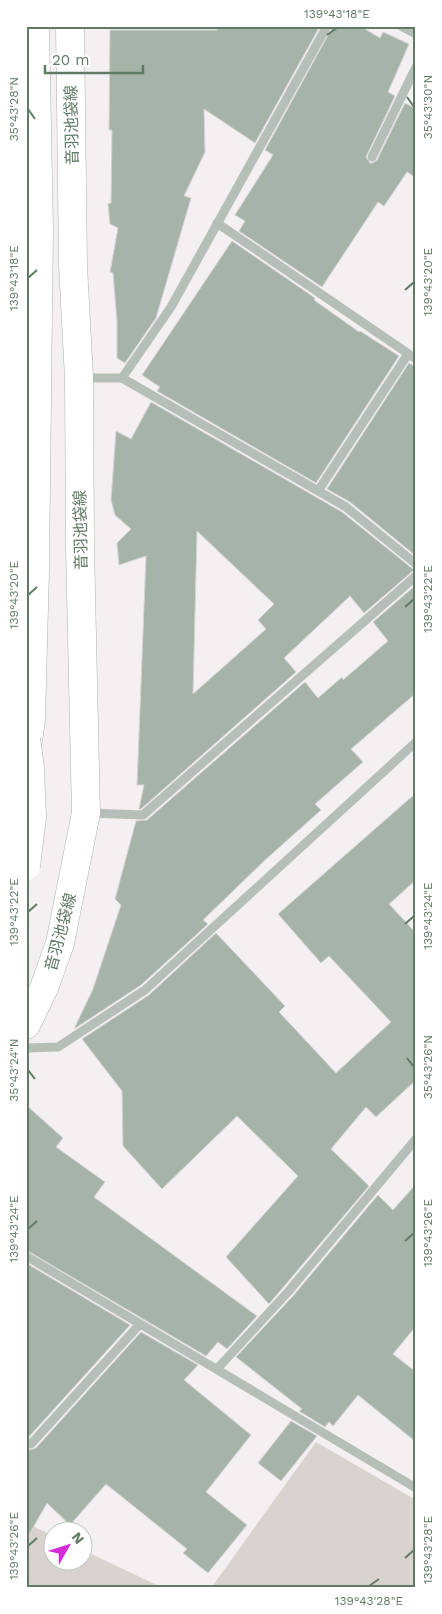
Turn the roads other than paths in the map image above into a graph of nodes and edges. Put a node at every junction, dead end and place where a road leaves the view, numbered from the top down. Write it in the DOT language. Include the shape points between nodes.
graph roads {
  1 [pos="35,26"];
  2 [pos="70,26"];
  3 [pos="327,26"];
  4 [pos="401,26"];
  5 [pos="416,34"];
  6 [pos="416,67"];
  7 [pos="372,157"];
  8 [pos="217,223"];
  9 [pos="412,356"];
  10 [pos="78,378"];
  11 [pos="122,378"];
  12 [pos="318,491"];
  13 [pos="416,564"];
  14 [pos="416,576"];
  15 [pos="29,578"];
  16 [pos="26,739"];
  17 [pos="416,742"];
  18 [pos="26,754"];
  19 [pos="86,813"];
  20 [pos="26,866"];
  21 [pos="26,1025"];
  22 [pos="26,1048"];
  23 [pos="416,1139"];
  24 [pos="26,1256"];
  25 [pos="140,1324"];
  26 [pos="217,1369"];
  27 [pos="31,1444"];
  28 [pos="416,1488"];
  1 -- 15 [label="main road"];
  2 -- 10 [label="main road, 音羽池袋線"];
  3 -- 8 [label="street"];
  4 -- 5 [label="street"];
  6 -- 7 [label="street"];
  8 -- 9 [label="street"];
  8 -- 11 [label="street" via="171,307"];
  9 -- 12 [label="street"];
  10 -- 11 [label="street"];
  10 -- 19 [label="main road, 音羽池袋線"];
  11 -- 12 [label="street"];
  12 -- 13 [label="street" via="346,507"];
  14 -- 19 [label="street" via="143,815"];
  15 -- 18 [label="main road" via="31,720"];
  16 -- 20 [label="main road, bridge" via="32,817"];
  17 -- 22 [label="street" via="145,990 58,1047"];
  19 -- 21 [label="main road, 音羽池袋線" via="60,944"];
  23 -- 26 [label="street" via="288,1292"];
  24 -- 25 [label="street"];
  25 -- 26 [label="street"];
  25 -- 27 [label="street"];
  26 -- 28 [label="street"];
}
